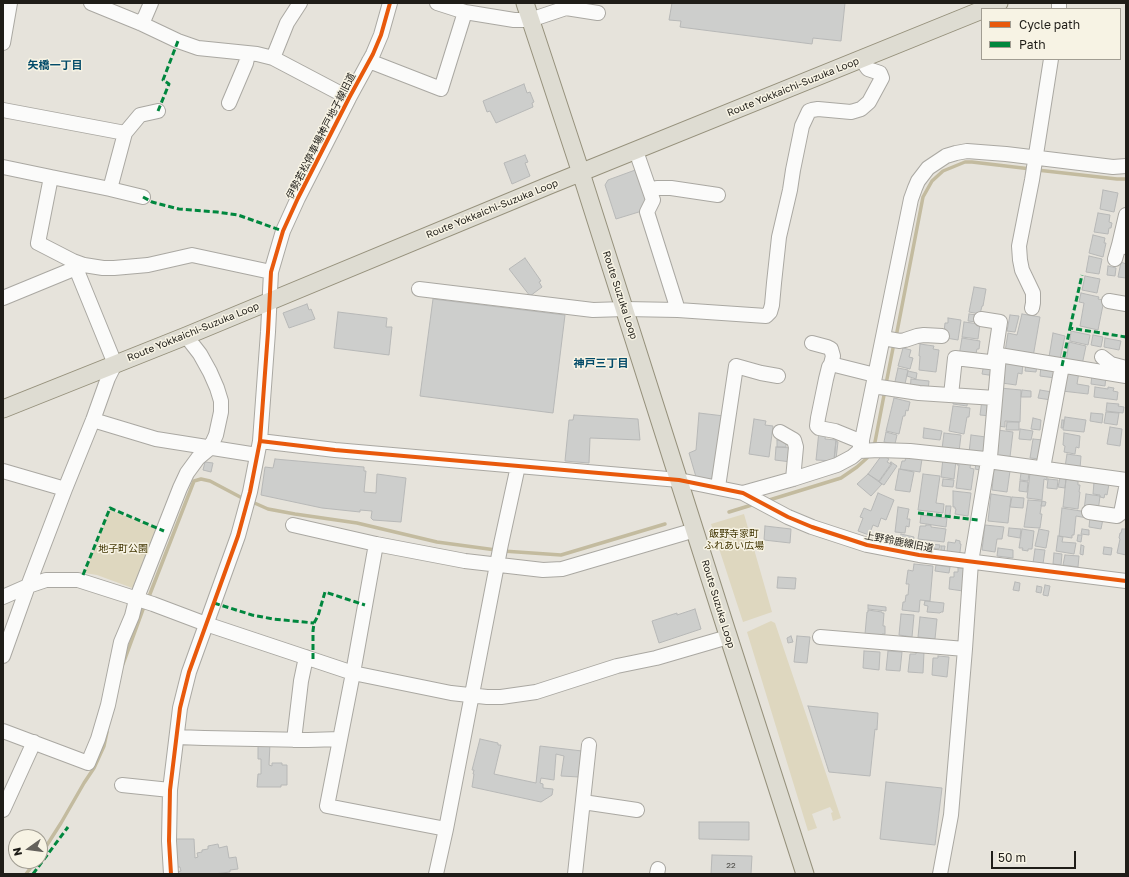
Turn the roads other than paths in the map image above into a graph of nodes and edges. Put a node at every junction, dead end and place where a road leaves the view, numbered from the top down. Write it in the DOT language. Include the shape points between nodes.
graph roads {
  1 [pos="10,3"];
  2 [pos="91,3"];
  3 [pos="151,3"];
  4 [pos="300,3"];
  5 [pos="390,3"];
  6 [pos="437,3"];
  7 [pos="525,3"];
  8 [pos="999,3"];
  9 [pos="986,8"];
  10 [pos="981,10"];
  11 [pos="465,12"];
  12 [pos="598,13"];
  13 [pos="530,20"];
  14 [pos="140,23"];
  15 [pos="3,43"];
  16 [pos="248,54"];
  17 [pos="273,58"];
  18 [pos="861,59"];
  19 [pos="1051,60"];
  20 [pos="369,61"];
  21 [pos="349,98"];
  22 [pos="229,103"];
  23 [pos="3,110"];
  24 [pos="158,111"];
  25 [pos="124,133"];
  26 [pos="636,151"];
  27 [pos="1035,161"];
  28 [pos="1126,166"];
  29 [pos="3,167"];
  30 [pos="581,173"];
  31 [pos="52,177"];
  32 [pos="110,188"];
  33 [pos="650,190"];
  34 [pos="718,195"];
  35 [pos="143,197"];
  36 [pos="1126,215"];
  37 [pos="1120,250"];
  38 [pos="74,265"];
  39 [pos="271,272"];
  40 [pos="419,289"];
  41 [pos="3,298"];
  42 [pos="1109,301"];
  43 [pos="269,302"];
  44 [pos="1126,304"];
  45 [pos="1032,308"];
  46 [pos="625,309"];
  47 [pos="678,310"];
  48 [pos="981,319"];
  49 [pos="186,336"];
  50 [pos="942,336"];
  51 [pos="889,339"];
  52 [pos="812,343"];
  53 [pos="1102,357"];
  54 [pos="998,359"];
  55 [pos="115,364"];
  56 [pos="831,364"];
  57 [pos="1062,366"];
  58 [pos="1126,368"];
  59 [pos="778,376"];
  60 [pos="1126,376"];
  61 [pos="875,383"];
  62 [pos="951,395"];
  63 [pos="995,398"];
  64 [pos="3,409"];
  65 [pos="93,420"];
  66 [pos="780,432"];
  67 [pos="210,448"];
  68 [pos="258,448"];
  69 [pos="861,448"];
  70 [pos="988,461"];
  71 [pos="518,466"];
  72 [pos="1043,468"];
  73 [pos="3,471"];
  74 [pos="793,479"];
  75 [pos="679,480"];
  76 [pos="1126,480"];
  77 [pos="718,487"];
  78 [pos="1126,488"];
  79 [pos="65,489"];
  80 [pos="747,495"];
  81 [pos="1090,512"];
  82 [pos="293,525"];
  83 [pos="695,530"];
  84 [pos="376,544"];
  85 [pos="498,562"];
  86 [pos="971,562"];
  87 [pos="1126,581"];
  88 [pos="28,586"];
  89 [pos="3,597"];
  90 [pos="143,602"];
  91 [pos="206,624"];
  92 [pos="728,637"];
  93 [pos="820,637"];
  94 [pos="965,649"];
  95 [pos="3,656"];
  96 [pos="306,657"];
  97 [pos="353,673"];
  98 [pos="472,695"];
  99 [pos="3,731"];
  100 [pos="177,737"];
  101 [pos="340,739"];
  102 [pos="294,740"];
  103 [pos="34,742"];
  104 [pos="589,745"];
  105 [pos="122,785"];
  106 [pos="170,790"];
  107 [pos="583,802"];
  108 [pos="3,810"];
  109 [pos="637,810"];
  110 [pos="446,829"];
  111 [pos="171,874"];
  112 [pos="436,874"];
  113 [pos="575,874"];
  114 [pos="805,874"];
  115 [pos="940,874"];
  1 -- 15 [label="street"];
  2 -- 14 [label="street"];
  3 -- 14 [label="street"];
  4 -- 17 [label="street" via="286,23"];
  5 -- 20 [label="street, 伊勢若松停車場神戸地子線旧道" via="381,35"];
  6 -- 11 [label="street"];
  7 -- 13 [label="main road, Route Suzuka Loop"];
  8 -- 9 [label="main road, Route Yokkaichi-Suzuka Loop"];
  10 -- 18 [label="main road, Route Yokkaichi-Suzuka Loop"];
  11 -- 13 [label="street"];
  11 -- 20 [label="street" via="441,89"];
  12 -- 13 [label="street" via="566,8"];
  13 -- 30 [label="main road, Route Suzuka Loop"];
  14 -- 16 [label="street" via="198,48"];
  16 -- 17 [label="street"];
  16 -- 22 [label="street"];
  17 -- 21 [label="street"];
  18 -- 26 [label="main road, Route Yokkaichi-Suzuka Loop"];
  18 -- 47 [label="street" via="868,69 880,73 882,78 869,102 861,109 851,112 818,109 809,111 802,126 779,236 770,312 766,316"];
  19 -- 27 [label="street"];
  20 -- 21 [label="street, 伊勢若松停車場神戸地子線旧道"];
  21 -- 39 [label="street, 伊勢若松停車場神戸地子線旧道" via="298,198 283,232"];
  23 -- 25 [label="street"];
  24 -- 25 [label="street" via="140,115"];
  25 -- 32 [label="street"];
  26 -- 30 [label="main road, Route Yokkaichi-Suzuka Loop"];
  26 -- 33 [label="street"];
  27 -- 28 [label="street" via="1113,168"];
  27 -- 45 [label="street" via="1019,246 1022,270 1033,293"];
  27 -- 51 [label="street" via="1006,154 961,152 951,154 928,168 911,199"];
  29 -- 31 [label="street"];
  30 -- 43 [label="main road, Route Yokkaichi-Suzuka Loop"];
  30 -- 46 [label="main road, Route Suzuka Loop"];
  31 -- 32 [label="street"];
  31 -- 38 [label="street" via="38,243"];
  32 -- 35 [label="street"];
  33 -- 34 [label="street" via="671,188"];
  33 -- 47 [label="street" via="653,200 647,212"];
  36 -- 37 [label="street"];
  38 -- 39 [label="street" via="114,268 148,265 192,255"];
  38 -- 41 [label="street"];
  38 -- 55 [label="street"];
  39 -- 43 [label="street, 伊勢若松停車場神戸地子線旧道"];
  40 -- 46 [label="street" via="593,310"];
  42 -- 44 [label="street"];
  43 -- 49 [label="main road, Route Yokkaichi-Suzuka Loop"];
  43 -- 68 [label="street, 伊勢若松停車場神戸地子線旧道"];
  46 -- 47 [label="street"];
  46 -- 75 [label="main road, Route Suzuka Loop"];
  48 -- 54 [label="street" via="1000,322 995,355"];
  49 -- 55 [label="main road, Route Yokkaichi-Suzuka Loop"];
  49 -- 67 [label="street" via="210,372 221,401 216,435"];
  50 -- 51 [label="street" via="924,335 905,340"];
  51 -- 61 [label="street"];
  52 -- 56 [label="street" via="831,349"];
  53 -- 58 [label="street" via="1111,364"];
  54 -- 57 [label="street"];
  54 -- 62 [label="street" via="955,358"];
  54 -- 63 [label="street"];
  55 -- 64 [label="main road, Route Yokkaichi-Suzuka Loop"];
  55 -- 65 [label="street"];
  56 -- 61 [label="street"];
  56 -- 69 [label="street" via="817,426 835,432"];
  57 -- 60 [label="street"];
  57 -- 72 [label="street"];
  59 -- 77 [label="street" via="736,366"];
  61 -- 62 [label="street" via="892,390"];
  61 -- 69 [label="street"];
  62 -- 63 [label="street"];
  63 -- 70 [label="street"];
  65 -- 67 [label="street, 上野鈴鹿線旧道" via="156,439"];
  65 -- 79 [label="street"];
  66 -- 74 [label="street" via="794,440 796,447"];
  67 -- 68 [label="street, 上野鈴鹿線旧道"];
  67 -- 90 [label="street" via="198,458 180,488"];
  68 -- 71 [label="street, 上野鈴鹿線旧道" via="335,450"];
  68 -- 91 [label="street, 伊勢若松停車場神戸地子線旧道" via="238,536"];
  69 -- 70 [label="street" via="910,451"];
  69 -- 74 [label="street" via="852,457 837,465"];
  70 -- 72 [label="street"];
  70 -- 86 [label="street"];
  71 -- 75 [label="street, 上野鈴鹿線旧道"];
  71 -- 85 [label="street"];
  72 -- 76 [label="street"];
  73 -- 79 [label="street"];
  74 -- 80 [label="street"];
  75 -- 77 [label="street, 上野鈴鹿線旧道"];
  75 -- 83 [label="main road, Route Suzuka Loop"];
  77 -- 80 [label="street, 上野鈴鹿線旧道"];
  78 -- 81 [label="street" via="1121,513 1116,516"];
  79 -- 88 [label="street"];
  80 -- 86 [label="street, 上野鈴鹿線旧道" via="788,518 867,545"];
  82 -- 84 [label="street"];
  83 -- 85 [label="street" via="562,569 543,570"];
  83 -- 92 [label="main road, Route Suzuka Loop"];
  84 -- 85 [label="street" via="466,561"];
  84 -- 97 [label="street"];
  85 -- 98 [label="street"];
  86 -- 87 [label="street, 上野鈴鹿線旧道"];
  86 -- 94 [label="street"];
  88 -- 89 [label="street"];
  88 -- 90 [label="street" via="46,580 78,580"];
  88 -- 95 [label="street"];
  90 -- 91 [label="street"];
  90 -- 103 [label="street" via="132,616 121,642 106,712 88,763"];
  91 -- 96 [label="street"];
  91 -- 100 [label="street, 伊勢若松停車場神戸地子線旧道" via="189,672 180,708"];
  92 -- 98 [label="street" via="656,658 617,666 536,692 501,697"];
  92 -- 114 [label="main road, Route Suzuka Loop"];
  93 -- 94 [label="street"];
  94 -- 115 [label="street" via="951,815"];
  96 -- 97 [label="street"];
  96 -- 102 [label="street"];
  97 -- 98 [label="street"];
  97 -- 101 [label="street"];
  98 -- 110 [label="street"];
  99 -- 103 [label="street"];
  100 -- 102 [label="street"];
  100 -- 106 [label="street, 伊勢若松停車場神戸地子線旧道"];
  101 -- 102 [label="street"];
  101 -- 110 [label="street" via="326,806"];
  103 -- 108 [label="street"];
  104 -- 107 [label="street"];
  105 -- 106 [label="street"];
  106 -- 111 [label="street, 伊勢若松停車場神戸地子線旧道"];
  107 -- 109 [label="street"];
  107 -- 113 [label="street"];
  110 -- 112 [label="street"];
}
